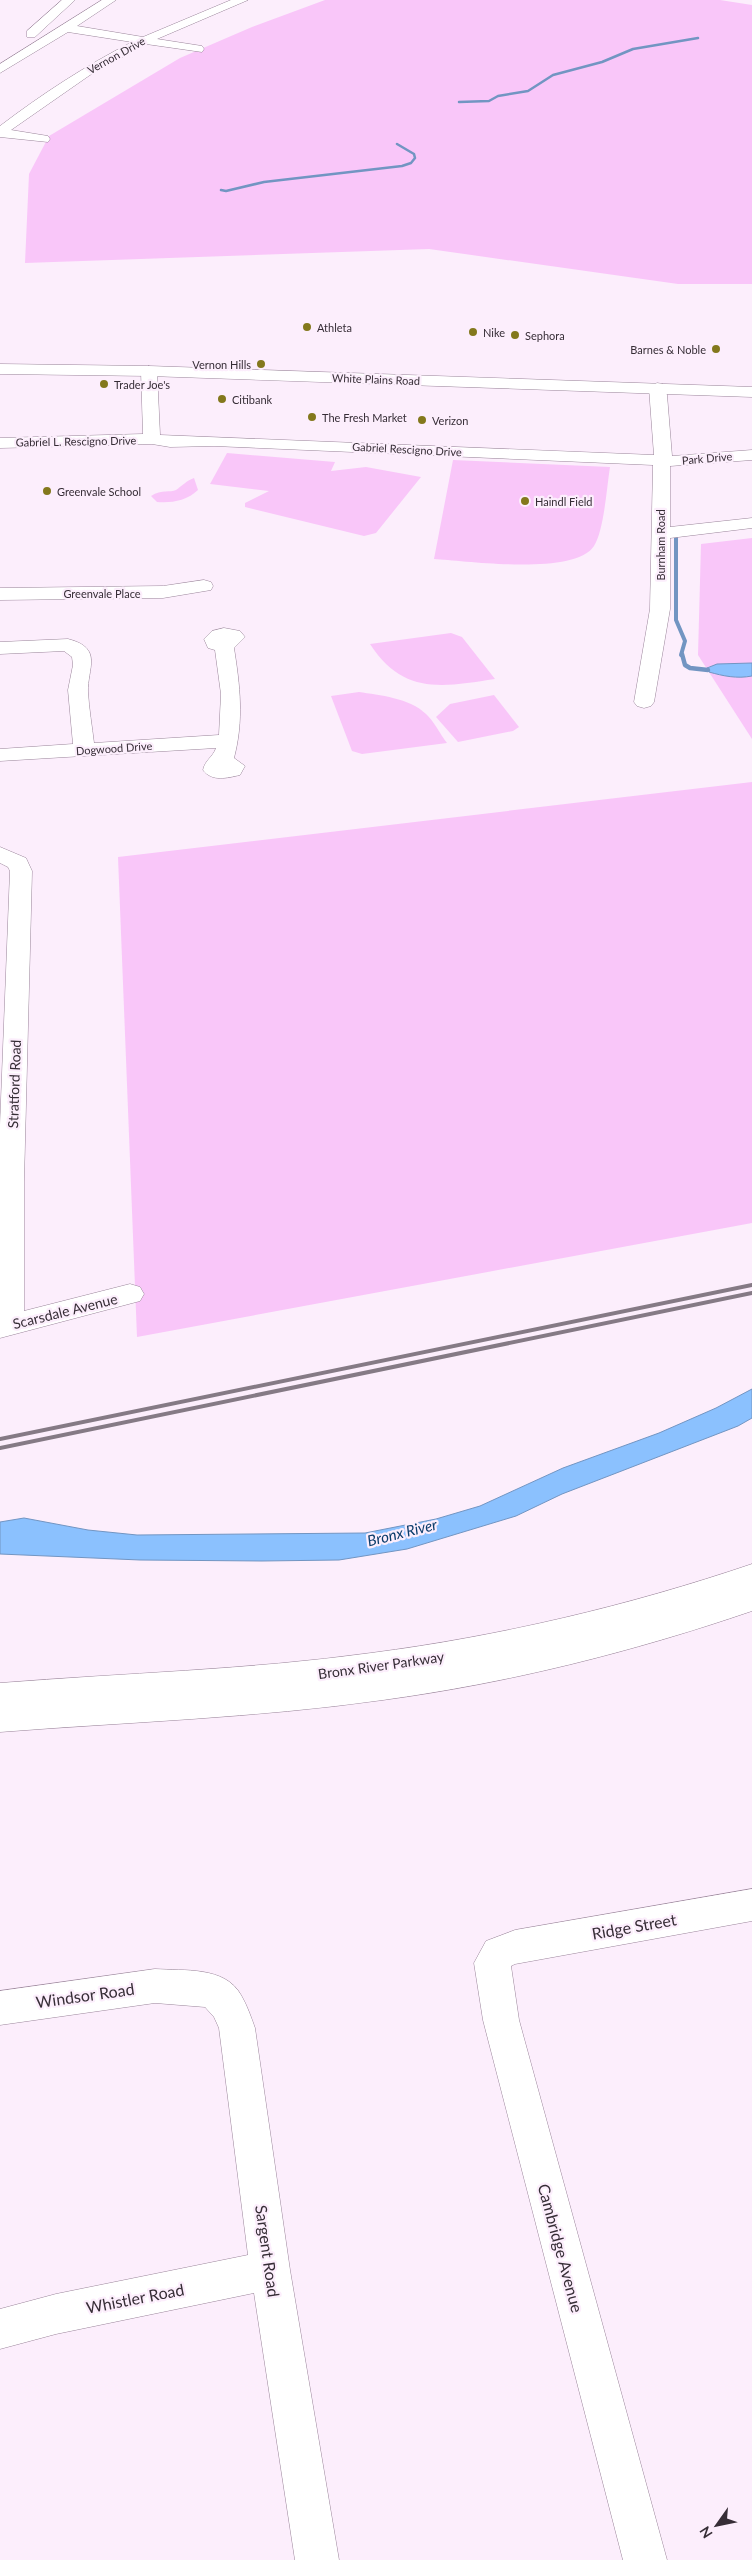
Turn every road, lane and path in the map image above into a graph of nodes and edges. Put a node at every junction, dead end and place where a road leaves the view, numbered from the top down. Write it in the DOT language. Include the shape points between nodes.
graph roads {
  1 [pos="69,0"];
  2 [pos="110,0"];
  3 [pos="242,0"];
  4 [pos="66,28"];
  5 [pos="146,39"];
  6 [pos="24,40"];
  7 [pos="42,43"];
  8 [pos="198,49"];
  9 [pos="1,62"];
  10 [pos="0,132"];
  11 [pos="43,139"];
  12 [pos="0,369"];
  13 [pos="149,371"];
  14 [pos="656,388"];
  15 [pos="752,392"];
  16 [pos="152,439"];
  17 [pos="0,443"];
  18 [pos="752,455"];
  19 [pos="662,460"];
  20 [pos="752,523"];
  21 [pos="661,534"];
  22 [pos="204,586"];
  23 [pos="0,594"];
  24 [pos="224,647"];
  25 [pos="0,648"];
  26 [pos="644,702"];
  27 [pos="84,750"];
  28 [pos="0,756"];
  29 [pos="0,854"];
  30 [pos="9,944"];
  31 [pos="8,1057"];
  32 [pos="6,1182"];
  33 [pos="130,1294"];
  34 [pos="5,1327"];
  35 [pos="752,1577"];
  36 [pos="752,1598"];
  37 [pos="0,1697"];
  38 [pos="0,1718"];
  39 [pos="750,1912"];
  40 [pos="515,1947"];
  41 [pos="170,1987"];
  42 [pos="0,2008"];
  43 [pos="270,2270"];
  44 [pos="0,2329"];
  45 [pos="317,2560"];
  46 [pos="645,2560"];
  1 -- 6 [label="main road"];
  2 -- 4 [label="main road"];
  3 -- 5 [label="main road, Vernon Drive"];
  4 -- 5 [label="main road"];
  4 -- 7 [label="main road"];
  5 -- 8 [label="main road"];
  5 -- 10 [label="main road, Vernon Drive" via="88,70"];
  6 -- 7 [label="main road" via="30,44"];
  6 -- 9 [label="main road"];
  7 -- 9 [label="main road"];
  10 -- 11 [label="main road"];
  12 -- 13 [label="main road, White Plains Road"];
  13 -- 14 [label="main road, White Plains Road"];
  13 -- 16 [label="main road"];
  14 -- 15 [label="main road, White Plains Road"];
  14 -- 19 [label="main road, Burnham Road"];
  16 -- 17 [label="main road, Gabriel L. Rescigno Drive"];
  16 -- 19 [label="main road, Gabriel Rescigno Drive"];
  18 -- 19 [label="main road, Park Drive"];
  19 -- 21 [label="main road, Burnham Road"];
  20 -- 21 [label="main road"];
  21 -- 26 [label="main road, Burnham Road" via="660,608"];
  22 -- 23 [label="main road, Greenvale Place" via="163,592"];
  24 -- 27 [label="main road, Dogwood Drive" via="231,694 230,734 225,751"];
  25 -- 27 [label="main road" via="68,645 81,656 83,665 78,690"];
  27 -- 28 [label="main road, Dogwood Drive"];
  29 -- 30 [label="main road, Stratford Road" via="18,863 21,871"];
  30 -- 31 [label="main road, Stratford Road"];
  31 -- 32 [label="main road, Stratford Road"];
  32 -- 34 [label="main road, Stratford Road"];
  33 -- 34 [label="main road, Scarsdale Avenue"];
  35 -- 37 [label="main road, Bronx River Parkway" via="667,1605 594,1624 420,1660 278,1678"];
  36 -- 38 [label="main road, Bronx River Parkway" via="672,1624 556,1654 406,1683 246,1701"];
  39 -- 40 [label="main road, Ridge Street"];
  40 -- 46 [label="main road, Cambridge Avenue" via="499,1953 492,1963 501,2020"];
  41 -- 42 [label="main road, Windsor Road" via="155,1986"];
  41 -- 43 [label="main road, Sargent Road" via="214,1991 228,2006 237,2028"];
  43 -- 44 [label="main road, Whistler Road" via="56,2314"];
  43 -- 45 [label="main road, Sargent Road"];
}
